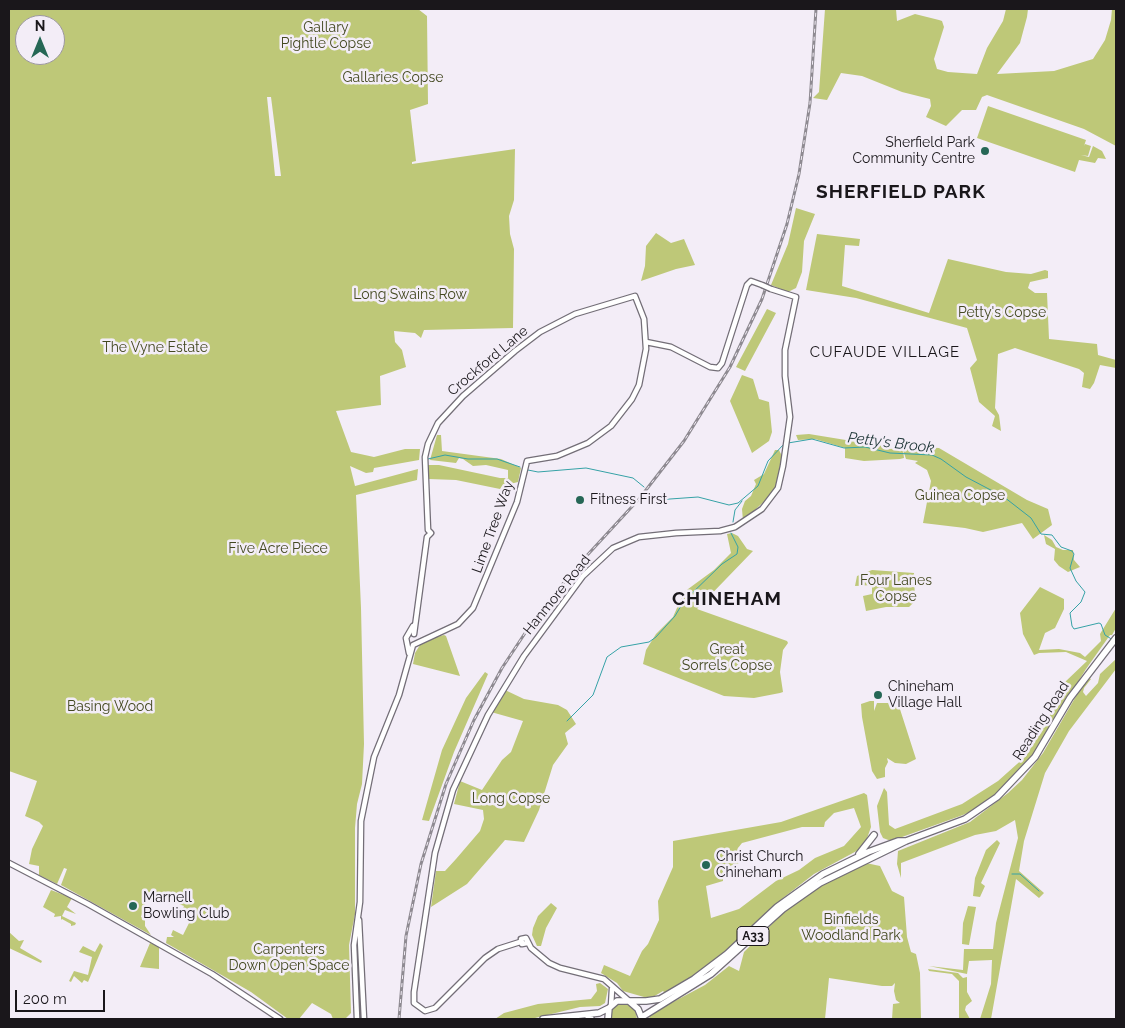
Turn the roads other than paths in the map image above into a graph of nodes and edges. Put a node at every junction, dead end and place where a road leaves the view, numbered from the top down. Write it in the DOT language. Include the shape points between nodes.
graph roads {
  1 [pos="646,342"];
  2 [pos="413,639"];
  3 [pos="1115,640"];
  4 [pos="874,836"];
  5 [pos="906,841"];
  6 [pos="880,854"];
  7 [pos="849,861"];
  8 [pos="9,863"];
  9 [pos="359,918"];
  10 [pos="612,989"];
  11 [pos="629,1000"];
  12 [pos="610,1007"];
  13 [pos="642,1018"];
  14 [pos="280,1019"];
  15 [pos="357,1019"];
  16 [pos="364,1019"];
  17 [pos="543,1019"];
  18 [pos="608,1019"];
  1 -- 2 [label="street, Lime Tree Way" via="644,365 635,394 611,426 573,451 527,461 517,502 476,604 458,624 425,638"];
  1 -- 2 [label="street, Crockford Lane" via="642,308 634,296 591,308 559,321 515,351 451,406 434,429 425,459 428,530 431,533 427,537"];
  1 -- 10 [label="street, Hanmore Road, bridge" via="671,347 718,368 751,281 796,297 785,350 790,417 778,488 752,518 729,530 651,535 612,548 583,576 524,656 488,715 453,790 439,837 413,998 425,1012 436,1008 485,958 498,949 520,942 523,945 527,943 560,968 601,978"];
  2 -- 9 [label="street, Crockford Lane" via="399,695 374,757 362,810"];
  3 -- 5 [label="highway, Reading Road / A33" via="1065,705 1035,757 1004,792 965,819"];
  4 -- 7 [label="highway" via="864,850"];
  5 -- 6 [label="highway, Reading Road / A33"];
  5 -- 7 [label="highway, Reading Road / A33" via="898,841"];
  6 -- 7 [label="highway"];
  6 -- 13 [label="highway, Reading Road / A33" via="838,872 804,892 718,969"];
  7 -- 11 [label="highway, Reading Road / A33" via="792,895 720,960 685,985 656,1000"];
  8 -- 14 [label="street" via="219,977"];
  9 -- 15 [label="street, Crockford Lane" via="354,945"];
  9 -- 16 [label="street, Crockford Lane"];
  10 -- 11 [label="street"];
  10 -- 12 [label="street"];
  11 -- 12 [label="highway, A33" via="618,1001"];
  11 -- 13 [label="highway, A33" via="638,1008"];
  12 -- 17 [label="highway, A33" via="599,1013"];
  12 -- 18 [label="highway"];
}
